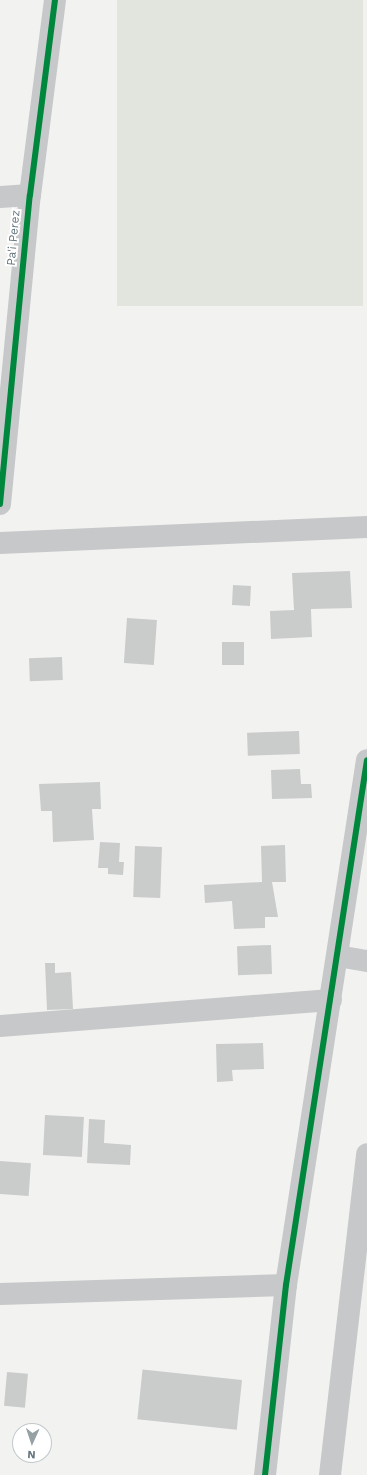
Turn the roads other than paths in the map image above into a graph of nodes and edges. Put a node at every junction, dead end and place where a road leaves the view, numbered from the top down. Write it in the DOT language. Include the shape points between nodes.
graph roads {
  1 [pos="55,0"];
  2 [pos="30,195"];
  3 [pos="0,197"];
  4 [pos="0,504"];
  5 [pos="367,527"];
  6 [pos="0,543"];
  7 [pos="367,760"];
  8 [pos="365,807"];
  9 [pos="338,956"];
  10 [pos="367,961"];
  11 [pos="331,1000"];
  12 [pos="0,1026"];
  13 [pos="367,1154"];
  14 [pos="286,1285"];
  15 [pos="0,1294"];
  16 [pos="265,1475"];
  17 [pos="330,1475"];
  1 -- 2 [label="street, Pa'i Perez"];
  2 -- 3 [label="street"];
  2 -- 4 [label="street, Pa'i Perez"];
  5 -- 6 [label="street"];
  7 -- 8 [label="street"];
  8 -- 9 [label="street"];
  9 -- 10 [label="street"];
  9 -- 11 [label="street"];
  11 -- 12 [label="street"];
  11 -- 14 [label="street"];
  13 -- 17 [label="street"];
  14 -- 15 [label="street"];
  14 -- 16 [label="street"];
}
